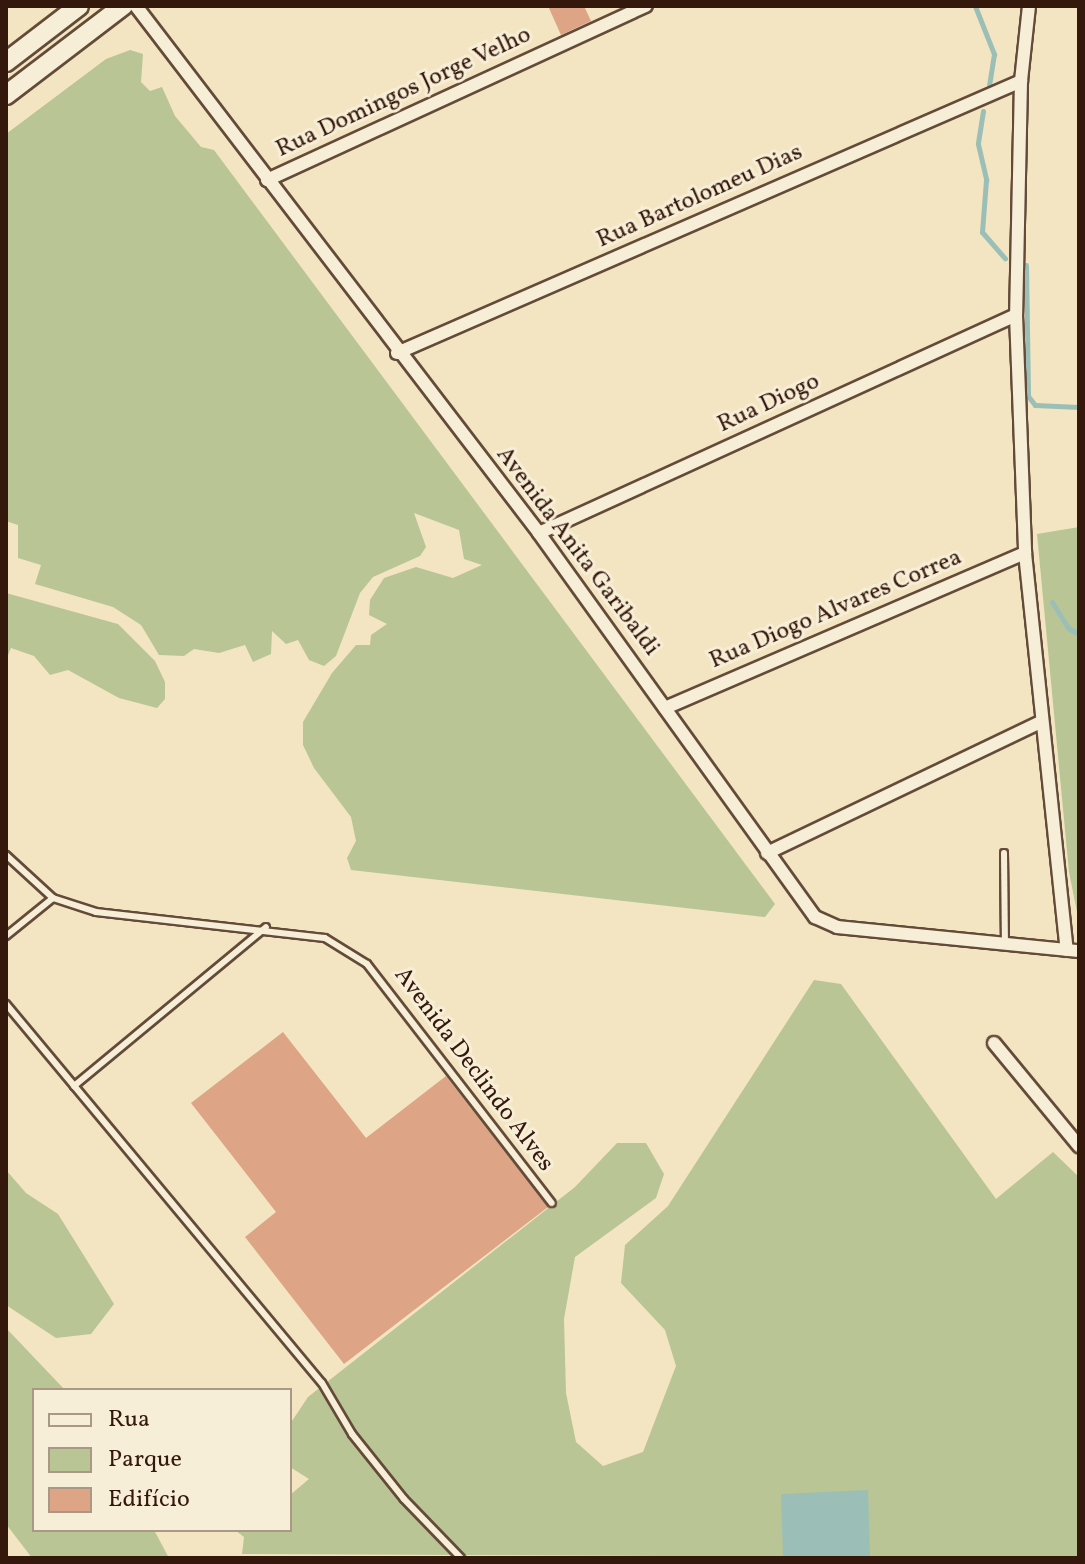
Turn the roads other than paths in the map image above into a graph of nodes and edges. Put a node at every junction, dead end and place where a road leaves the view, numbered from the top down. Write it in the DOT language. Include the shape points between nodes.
graph roads {
  1 [pos="79,6"];
  2 [pos="123,6"];
  3 [pos="136,6"];
  4 [pos="646,6"];
  5 [pos="1029,6"];
  6 [pos="6,62"];
  7 [pos="1021,81"];
  8 [pos="6,95"];
  9 [pos="267,180"];
  10 [pos="1016,315"];
  11 [pos="397,353"];
  12 [pos="539,533"];
  13 [pos="1025,553"];
  14 [pos="665,708"];
  15 [pos="1041,722"];
  16 [pos="767,853"];
  17 [pos="1004,853"];
  18 [pos="6,855"];
  19 [pos="53,898"];
  20 [pos="266,927"];
  21 [pos="6,936"];
  22 [pos="1005,944"];
  23 [pos="1073,951"];
  24 [pos="6,1004"];
  25 [pos="994,1043"];
  26 [pos="74,1086"];
  27 [pos="1079,1146"];
  28 [pos="552,1203"];
  29 [pos="461,1558"];
  1 -- 6 [label="main road"];
  2 -- 8 [label="main road"];
  3 -- 9 [label="street, Avenida Anita Garibaldi"];
  4 -- 9 [label="street, Rua Domingos Jorge Velho"];
  5 -- 7 [label="street"];
  7 -- 10 [label="street"];
  7 -- 11 [label="street, Rua Bartolomeu Dias"];
  9 -- 11 [label="street, Avenida Anita Garibaldi"];
  10 -- 12 [label="street, Rua Diogo"];
  10 -- 13 [label="street"];
  11 -- 12 [label="street, Avenida Anita Garibaldi"];
  12 -- 14 [label="street, Avenida Anita Garibaldi"];
  13 -- 14 [label="street, Rua Diogo Alvares Correa"];
  13 -- 15 [label="street"];
  14 -- 16 [label="street, Avenida Anita Garibaldi"];
  15 -- 16 [label="street"];
  15 -- 23 [label="street"];
  16 -- 22 [label="street, Avenida Anita Garibaldi" via="815,917 837,927"];
  17 -- 22 [label="lane"];
  18 -- 19 [label="lane, Avenida Declindo Alves"];
  19 -- 20 [label="lane, Avenida Declindo Alves" via="96,912"];
  19 -- 21 [label="lane"];
  20 -- 26 [label="lane"];
  20 -- 28 [label="lane, Avenida Declindo Alves" via="325,938 367,964"];
  22 -- 23 [label="street, Avenida Anita Garibaldi"];
  24 -- 26 [label="lane"];
  25 -- 27 [label="street"];
  26 -- 29 [label="lane" via="322,1383 352,1434 404,1499"];
}
